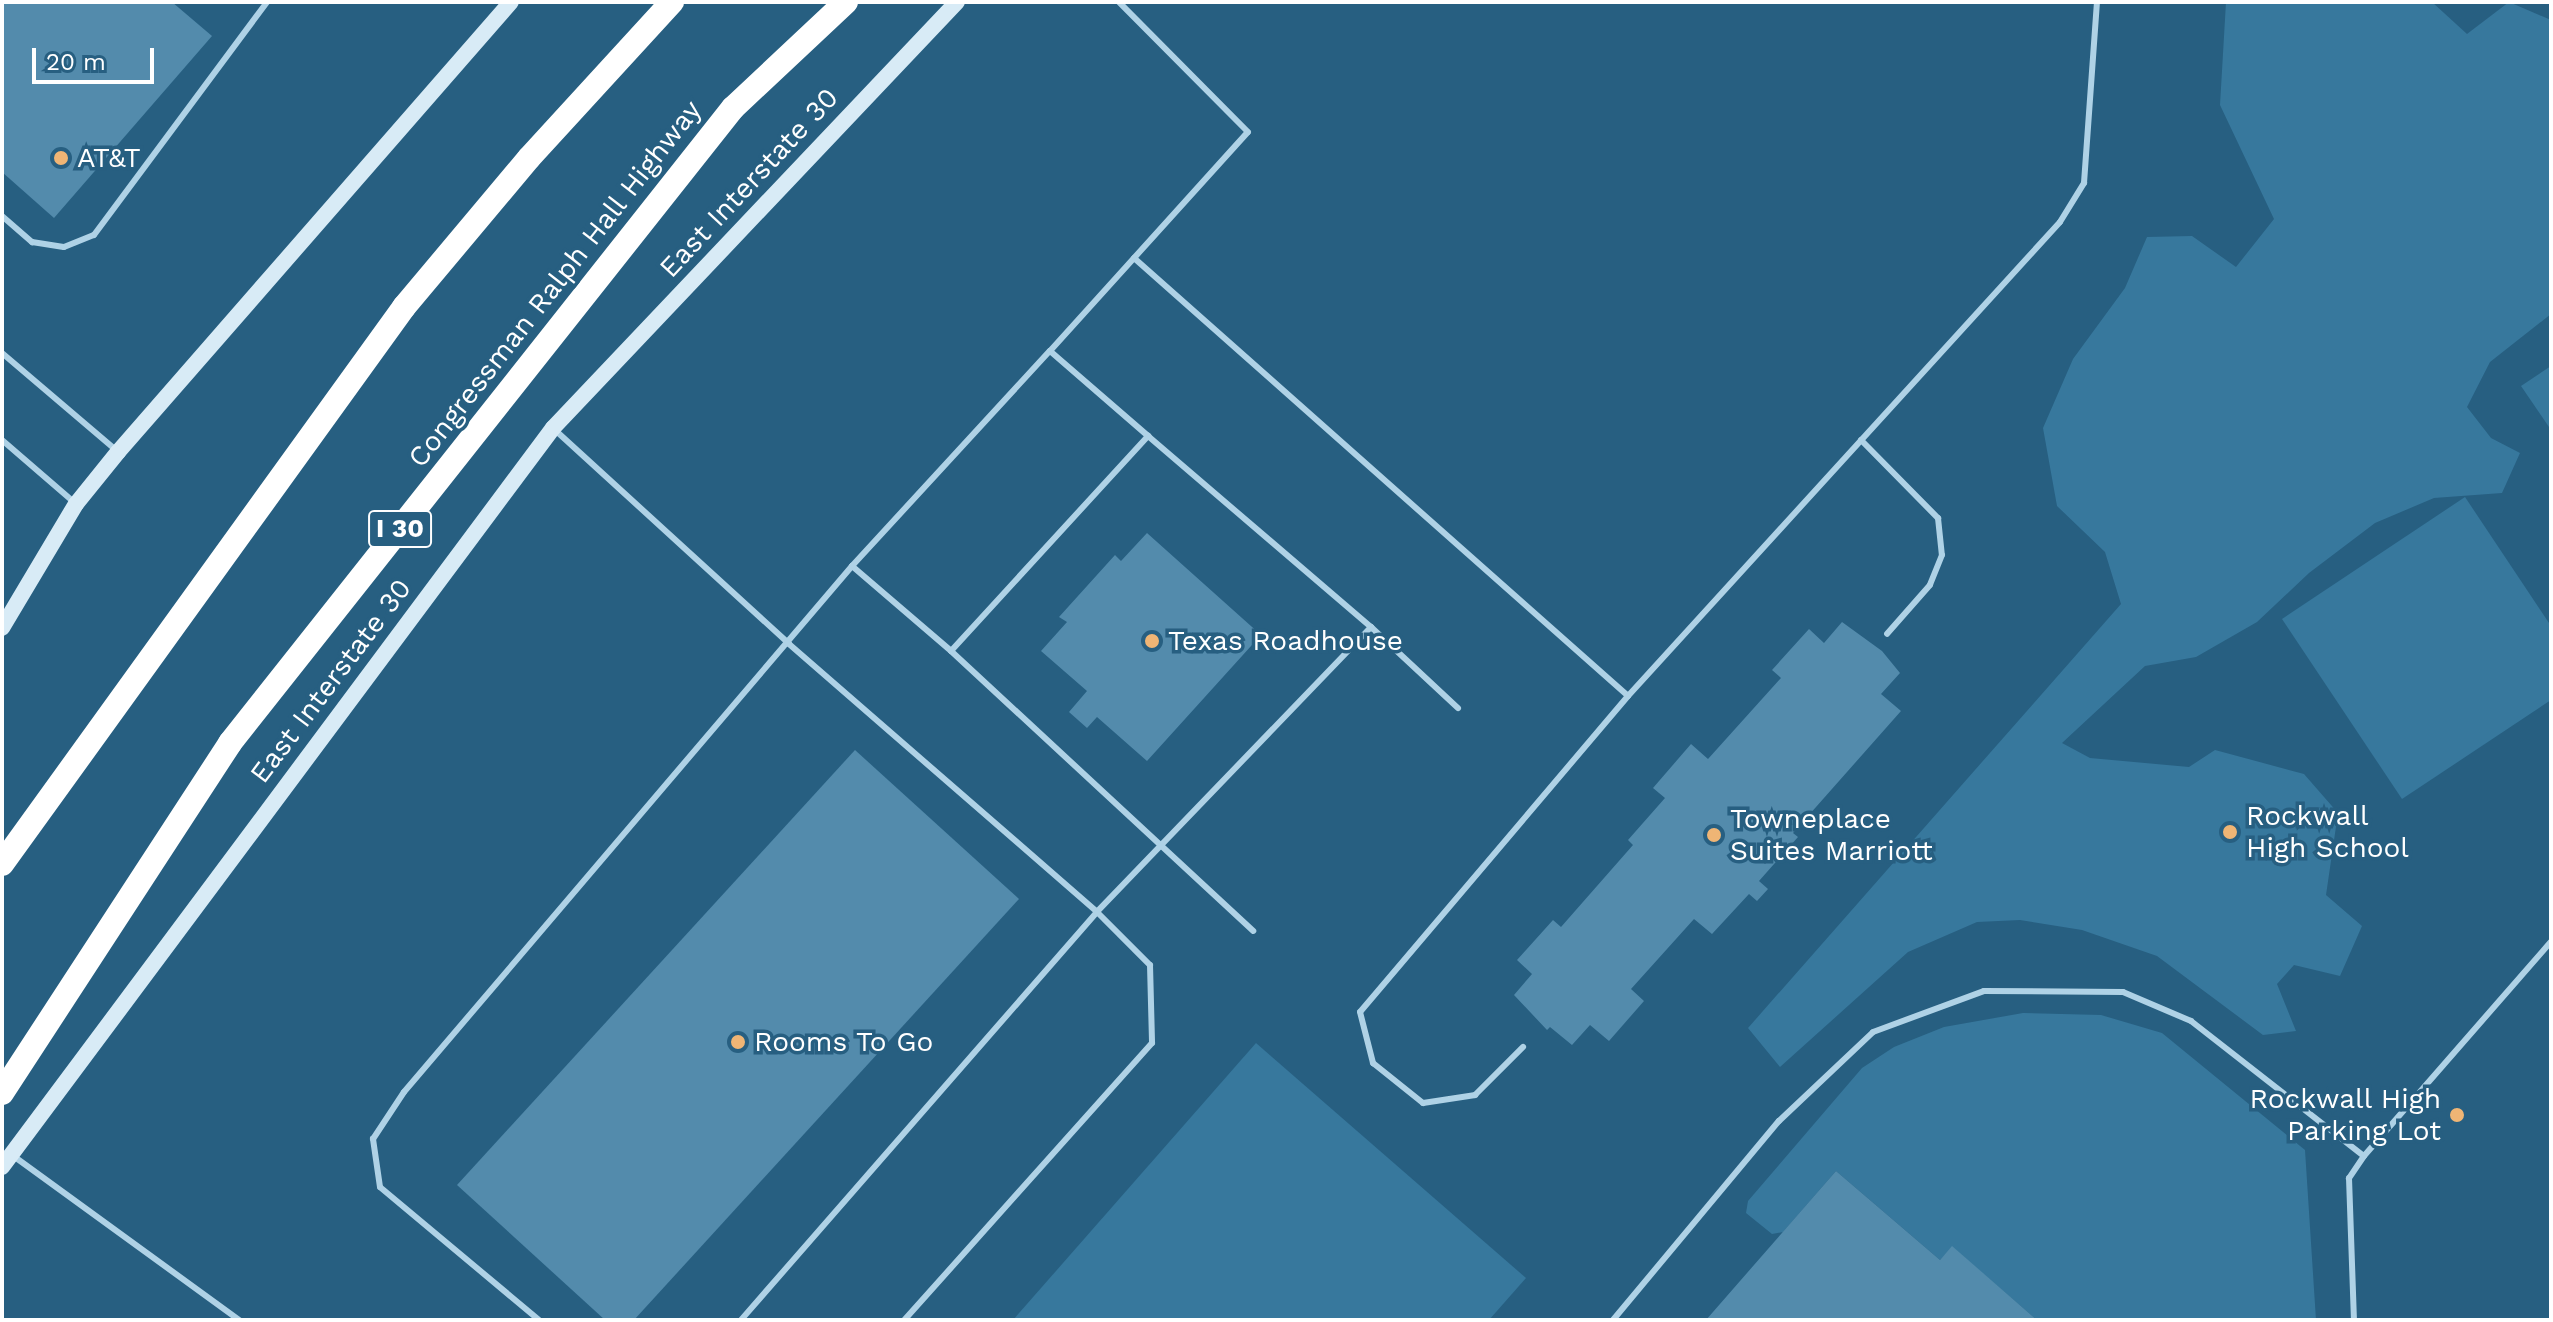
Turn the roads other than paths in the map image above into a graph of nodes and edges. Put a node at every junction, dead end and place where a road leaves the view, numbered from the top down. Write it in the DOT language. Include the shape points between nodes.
graph roads {
  1 [pos="267,2"];
  2 [pos="511,2"];
  3 [pos="672,2"];
  4 [pos="846,2"];
  5 [pos="957,2"];
  6 [pos="1119,2"];
  7 [pos="2097,2"];
  8 [pos="2,216"];
  9 [pos="1134,258"];
  10 [pos="1050,351"];
  11 [pos="2,353"];
  12 [pos="553,428"];
  13 [pos="1148,436"];
  14 [pos="2,440"];
  15 [pos="1861,440"];
  16 [pos="118,452"];
  17 [pos="76,504"];
  18 [pos="852,566"];
  19 [pos="1371,627"];
  20 [pos="2,628"];
  21 [pos="1887,634"];
  22 [pos="789,644"];
  23 [pos="951,651"];
  24 [pos="1628,696"];
  25 [pos="1458,708"];
  26 [pos="1163,848"];
  27 [pos="2,864"];
  28 [pos="1097,912"];
  29 [pos="1253,931"];
  30 [pos="2551,942"];
  31 [pos="1523,1047"];
  32 [pos="2,1093"];
  33 [pos="2364,1156"];
  34 [pos="6,1160"];
  35 [pos="239,1320"];
  36 [pos="539,1320"];
  37 [pos="741,1320"];
  38 [pos="904,1320"];
  39 [pos="1613,1320"];
  40 [pos="2354,1320"];
  1 -- 8 [label="lane" via="94,235 64,247 32,242"];
  2 -- 16 [label="main road"];
  3 -- 27 [label="highway" via="529,158 404,307"];
  4 -- 32 [label="highway, Congressman Ralph Hall Highway / I 30" via="733,108 230,743"];
  5 -- 12 [label="main road, East Interstate 30"];
  6 -- 9 [label="lane" via="1248,132"];
  7 -- 15 [label="lane" via="2084,183 2060,222"];
  9 -- 10 [label="lane"];
  9 -- 24 [label="lane"];
  10 -- 13 [label="lane"];
  10 -- 18 [label="lane"];
  11 -- 16 [label="lane"];
  12 -- 22 [label="lane"];
  12 -- 34 [label="main road, East Interstate 30"];
  13 -- 19 [label="lane"];
  13 -- 23 [label="lane"];
  14 -- 17 [label="lane"];
  15 -- 21 [label="lane" via="1938,518 1942,555 1930,585"];
  15 -- 24 [label="lane"];
  16 -- 17 [label="main road"];
  17 -- 20 [label="main road"];
  18 -- 22 [label="lane"];
  18 -- 23 [label="lane"];
  19 -- 25 [label="lane"];
  19 -- 26 [label="lane"];
  22 -- 28 [label="lane"];
  22 -- 36 [label="lane" via="404,1092 373,1139 380,1187"];
  23 -- 26 [label="lane"];
  24 -- 31 [label="lane" via="1360,1012 1373,1063 1423,1103 1475,1095"];
  26 -- 28 [label="lane"];
  26 -- 29 [label="lane"];
  28 -- 37 [label="lane"];
  28 -- 38 [label="lane" via="1150,965 1152,1043"];
  30 -- 33 [label="lane"];
  33 -- 39 [label="lane" via="2191,1021 2123,992 1984,991 1873,1032 1779,1121"];
  33 -- 40 [label="lane" via="2349,1178"];
  34 -- 35 [label="lane"];
}
